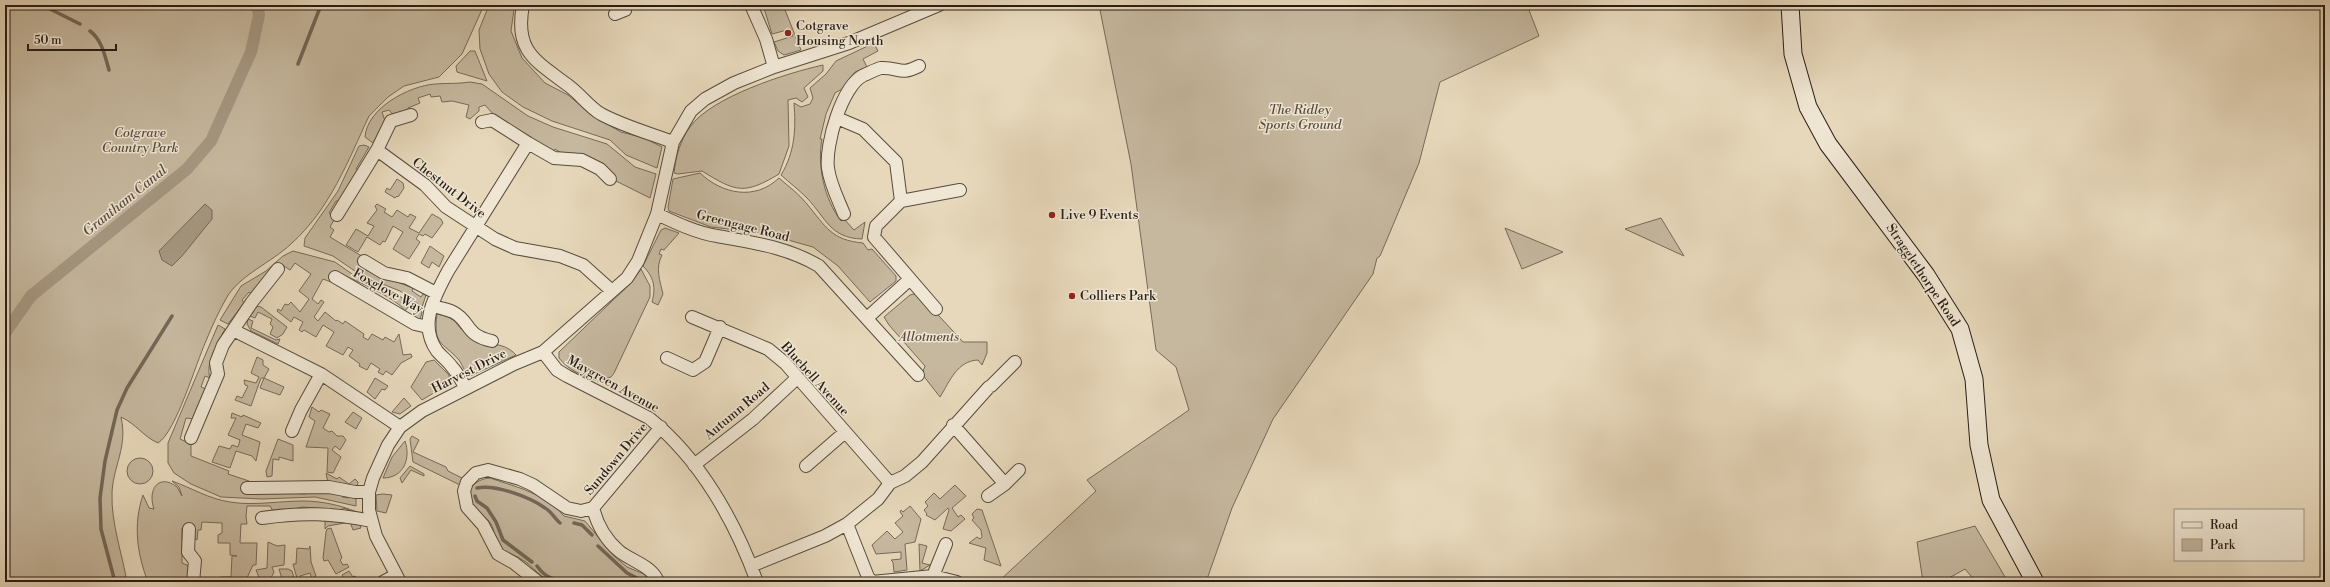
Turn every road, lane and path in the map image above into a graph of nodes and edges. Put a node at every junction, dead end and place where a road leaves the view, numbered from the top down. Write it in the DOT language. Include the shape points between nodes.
graph roads {
  1 [pos="523,5"];
  2 [pos="624,5"];
  3 [pos="752,5"];
  4 [pos="939,5"];
  5 [pos="1790,5"];
  6 [pos="615,14"];
  7 [pos="919,66"];
  8 [pos="774,67"];
  9 [pos="838,113"];
  10 [pos="411,115"];
  11 [pos="482,122"];
  12 [pos="673,142"];
  13 [pos="528,143"];
  14 [pos="377,150"];
  15 [pos="610,179"];
  16 [pos="960,190"];
  17 [pos="901,202"];
  18 [pos="657,214"];
  19 [pos="844,214"];
  20 [pos="337,215"];
  21 [pos="476,227"];
  22 [pos="364,261"];
  23 [pos="278,269"];
  24 [pos="335,276"];
  25 [pos="909,280"];
  26 [pos="612,291"];
  27 [pos="436,292"];
  28 [pos="432,305"];
  29 [pos="936,309"];
  30 [pos="692,316"];
  31 [pos="867,318"];
  32 [pos="428,327"];
  33 [pos="720,327"];
  34 [pos="234,331"];
  35 [pos="492,341"];
  36 [pos="543,352"];
  37 [pos="667,358"];
  38 [pos="1015,362"];
  39 [pos="321,374"];
  40 [pos="918,374"];
  41 [pos="797,378"];
  42 [pos="466,388"];
  43 [pos="953,425"];
  44 [pos="400,427"];
  45 [pos="661,428"];
  46 [pos="292,432"];
  47 [pos="844,433"];
  48 [pos="191,438"];
  49 [pos="694,465"];
  50 [pos="806,466"];
  51 [pos="1019,470"];
  52 [pos="890,483"];
  53 [pos="1005,484"];
  54 [pos="247,488"];
  55 [pos="369,492"];
  56 [pos="988,496"];
  57 [pos="592,508"];
  58 [pos="262,518"];
  59 [pos="372,521"];
  60 [pos="847,524"];
  61 [pos="189,529"];
  62 [pos="946,544"];
  63 [pos="751,566"];
  64 [pos="933,576"];
  65 [pos="398,578"];
  66 [pos="193,582"];
  67 [pos="383,582"];
  68 [pos="538,582"];
  69 [pos="658,582"];
  70 [pos="757,582"];
  71 [pos="872,582"];
  72 [pos="957,582"];
  73 [pos="2035,582"];
  1 -- 12 [label="street" via="522,37 538,65 569,86 600,113"];
  2 -- 6 [label="street" via="624,10"];
  3 -- 8 [label="street"];
  4 -- 8 [label="street, Harvest Drive" via="849,43"];
  5 -- 73 [label="street, Stragglethorpe Road" via="1793,54 1808,107 1828,144 1926,275 1960,329 1974,379 1979,445 1991,500"];
  7 -- 9 [label="street" via="908,72 881,68 863,76 852,83"];
  8 -- 12 [label="street, Harvest Drive" via="734,83 705,99 682,123"];
  9 -- 17 [label="street" via="863,129 896,162"];
  9 -- 19 [label="street" via="827,163"];
  10 -- 14 [label="street" via="390,121"];
  11 -- 13 [label="street" via="492,120"];
  12 -- 18 [label="street, Harvest Drive"];
  13 -- 15 [label="street" via="554,158 582,160 600,169"];
  13 -- 21 [label="street, Foxglove Way"];
  14 -- 20 [label="street"];
  14 -- 21 [label="street, Chestnut Drive" via="425,185 446,207"];
  16 -- 17 [label="street"];
  17 -- 25 [label="street" via="876,226 874,238"];
  18 -- 26 [label="street, Harvest Drive" via="638,261 627,278"];
  18 -- 31 [label="street, Greengage Road" via="716,236 782,248 804,257 820,266"];
  21 -- 26 [label="street, Chestnut Drive" via="515,248 560,256 583,265"];
  21 -- 27 [label="street, Foxglove Way"];
  22 -- 27 [label="street, Foxglove Way" via="384,273 407,278"];
  23 -- 34 [label="street" via="252,302"];
  24 -- 32 [label="street, Foxglove Way" via="415,324"];
  25 -- 29 [label="street"];
  25 -- 31 [label="street"];
  26 -- 36 [label="street, Harvest Drive"];
  27 -- 28 [label="street, Foxglove Way"];
  28 -- 32 [label="street, Foxglove Way"];
  28 -- 35 [label="street, Foxglove Way" via="452,312 463,321 471,333"];
  30 -- 33 [label="street, Bluebell Avenue"];
  31 -- 40 [label="street, Greengage Road"];
  32 -- 42 [label="street, Foxglove Way" via="438,352 454,368"];
  33 -- 37 [label="street" via="705,362 693,370"];
  33 -- 41 [label="street, Bluebell Avenue" via="768,349 785,363"];
  34 -- 39 [label="street"];
  34 -- 48 [label="street" via="223,345 216,363 218,374"];
  36 -- 42 [label="street, Harvest Drive"];
  36 -- 45 [label="street, Maygreen Avenue" via="557,370 648,418"];
  38 -- 43 [label="street"];
  39 -- 44 [label="street"];
  39 -- 46 [label="street"];
  41 -- 47 [label="street, Bluebell Avenue"];
  41 -- 49 [label="street, Autumn Road" via="753,419"];
  42 -- 44 [label="street, Harvest Drive" via="422,411"];
  43 -- 52 [label="street" via="922,462 905,476"];
  43 -- 53 [label="street"];
  44 -- 55 [label="street, Harvest Drive" via="381,456"];
  45 -- 49 [label="street, Maygreen Avenue"];
  45 -- 57 [label="street, Sundown Drive"];
  47 -- 50 [label="street, Bluebell Avenue"];
  47 -- 52 [label="street, Bluebell Avenue"];
  49 -- 63 [label="street, Maygreen Avenue" via="732,525"];
  51 -- 53 [label="street"];
  52 -- 60 [label="street" via="878,499"];
  53 -- 56 [label="street"];
  54 -- 55 [label="street" via="328,487"];
  55 -- 59 [label="street, Harvest Drive"];
  57 -- 68 [label="street" via="581,511 568,508 533,485 488,470 476,473 467,482 464,491 467,507 483,525 498,554"];
  57 -- 69 [label="street" via="596,522 618,550 651,571"];
  58 -- 59 [label="street" via="295,513 319,513"];
  59 -- 65 [label="street, Harvest Drive" via="376,536"];
  60 -- 63 [label="street" via="826,536"];
  60 -- 71 [label="street"];
  61 -- 66 [label="street" via="188,552 195,561"];
  62 -- 64 [label="street"];
  63 -- 70 [label="street, Maygreen Avenue"];
  64 -- 71 [label="street"];
  64 -- 72 [label="street"];
  65 -- 67 [label="street"];
}
